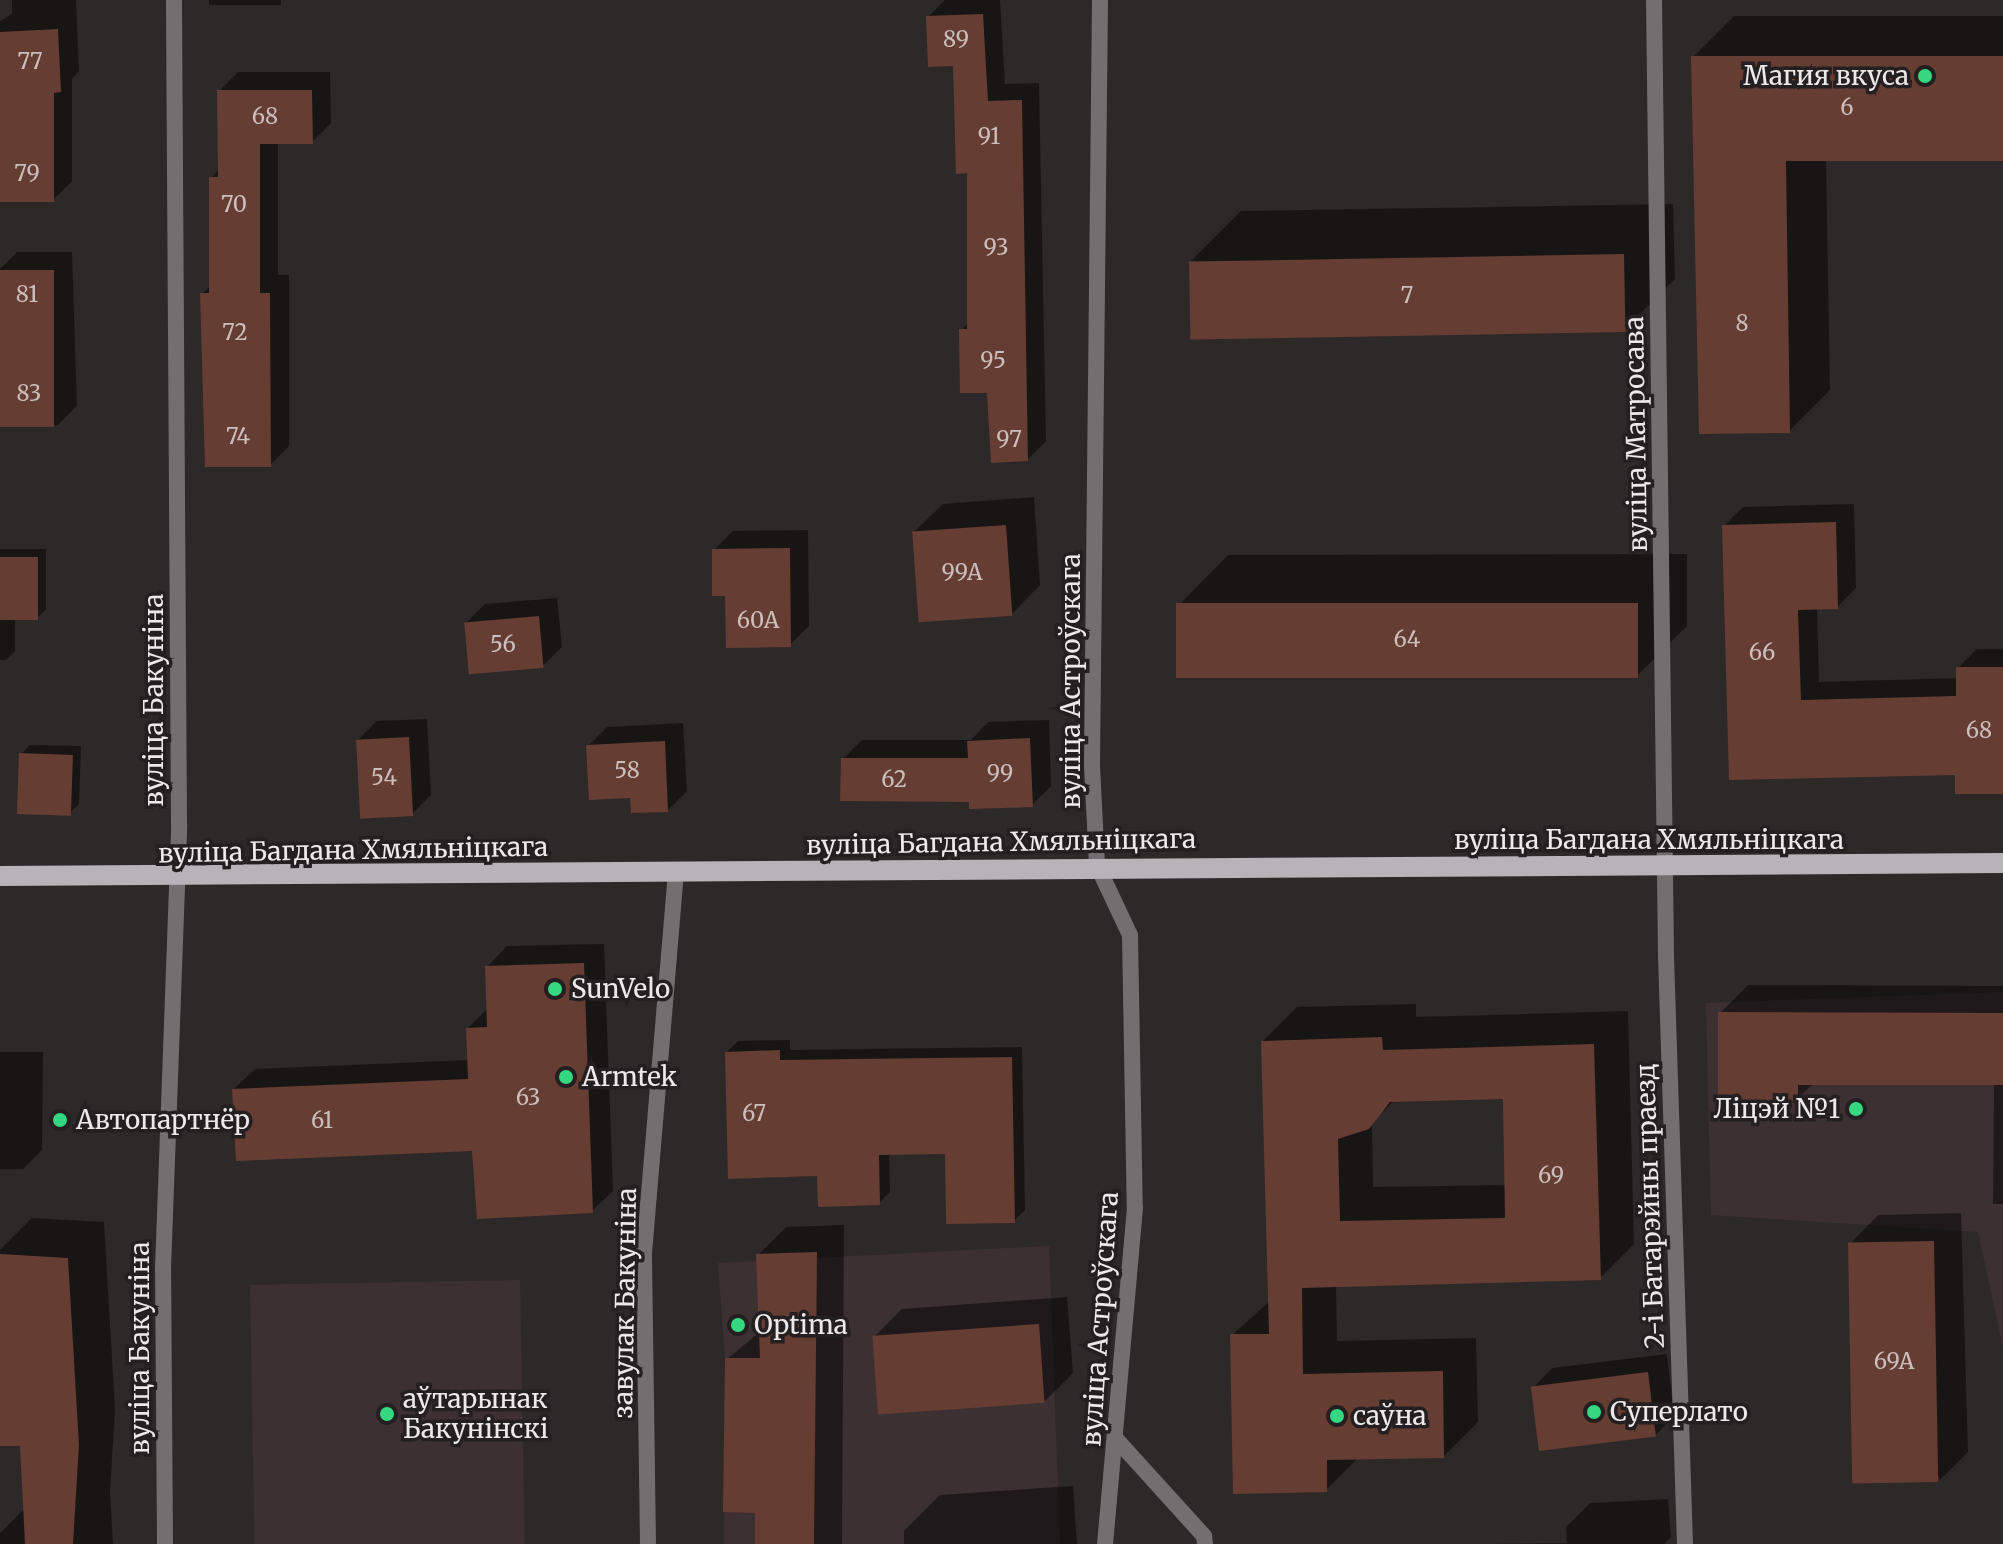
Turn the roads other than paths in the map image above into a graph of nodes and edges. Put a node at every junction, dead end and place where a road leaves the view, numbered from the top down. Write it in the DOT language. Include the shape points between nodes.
graph roads {
  1 [pos="174,0"];
  2 [pos="1100,0"];
  3 [pos="1654,0"];
  4 [pos="2003,863"];
  5 [pos="1097,865"];
  6 [pos="1666,867"];
  7 [pos="676,872"];
  8 [pos="0,876"];
  9 [pos="175,879"];
  10 [pos="1117,1440"];
  11 [pos="165,1544"];
  12 [pos="648,1544"];
  13 [pos="1105,1544"];
  14 [pos="1205,1544"];
  15 [pos="1685,1544"];
  1 -- 9 [label="street, вуліца Бакуніна"];
  2 -- 5 [label="street, вуліца Астроўскага" via="1092,766"];
  3 -- 6 [label="street, вуліца Матросава"];
  4 -- 6 [label="main road, вуліца Багдана Хмяльніцкага"];
  5 -- 6 [label="main road, вуліца Багдана Хмяльніцкага"];
  5 -- 7 [label="main road, вуліца Багдана Хмяльніцкага"];
  5 -- 10 [label="street, вуліца Астроўскага" via="1130,935 1135,1208"];
  6 -- 15 [label="street, 2-і Батарэйны праезд"];
  7 -- 9 [label="main road, вуліца Багдана Хмяльніцкага"];
  7 -- 12 [label="street, завулак Бакуніна" via="644,1253"];
  8 -- 9 [label="main road, вуліца Багдана Хмяльніцкага"];
  9 -- 11 [label="street, вуліца Бакуніна" via="163,1269"];
  10 -- 13 [label="street, вуліца Астроўскага"];
  10 -- 14 [label="street" via="1204,1536"];
}
